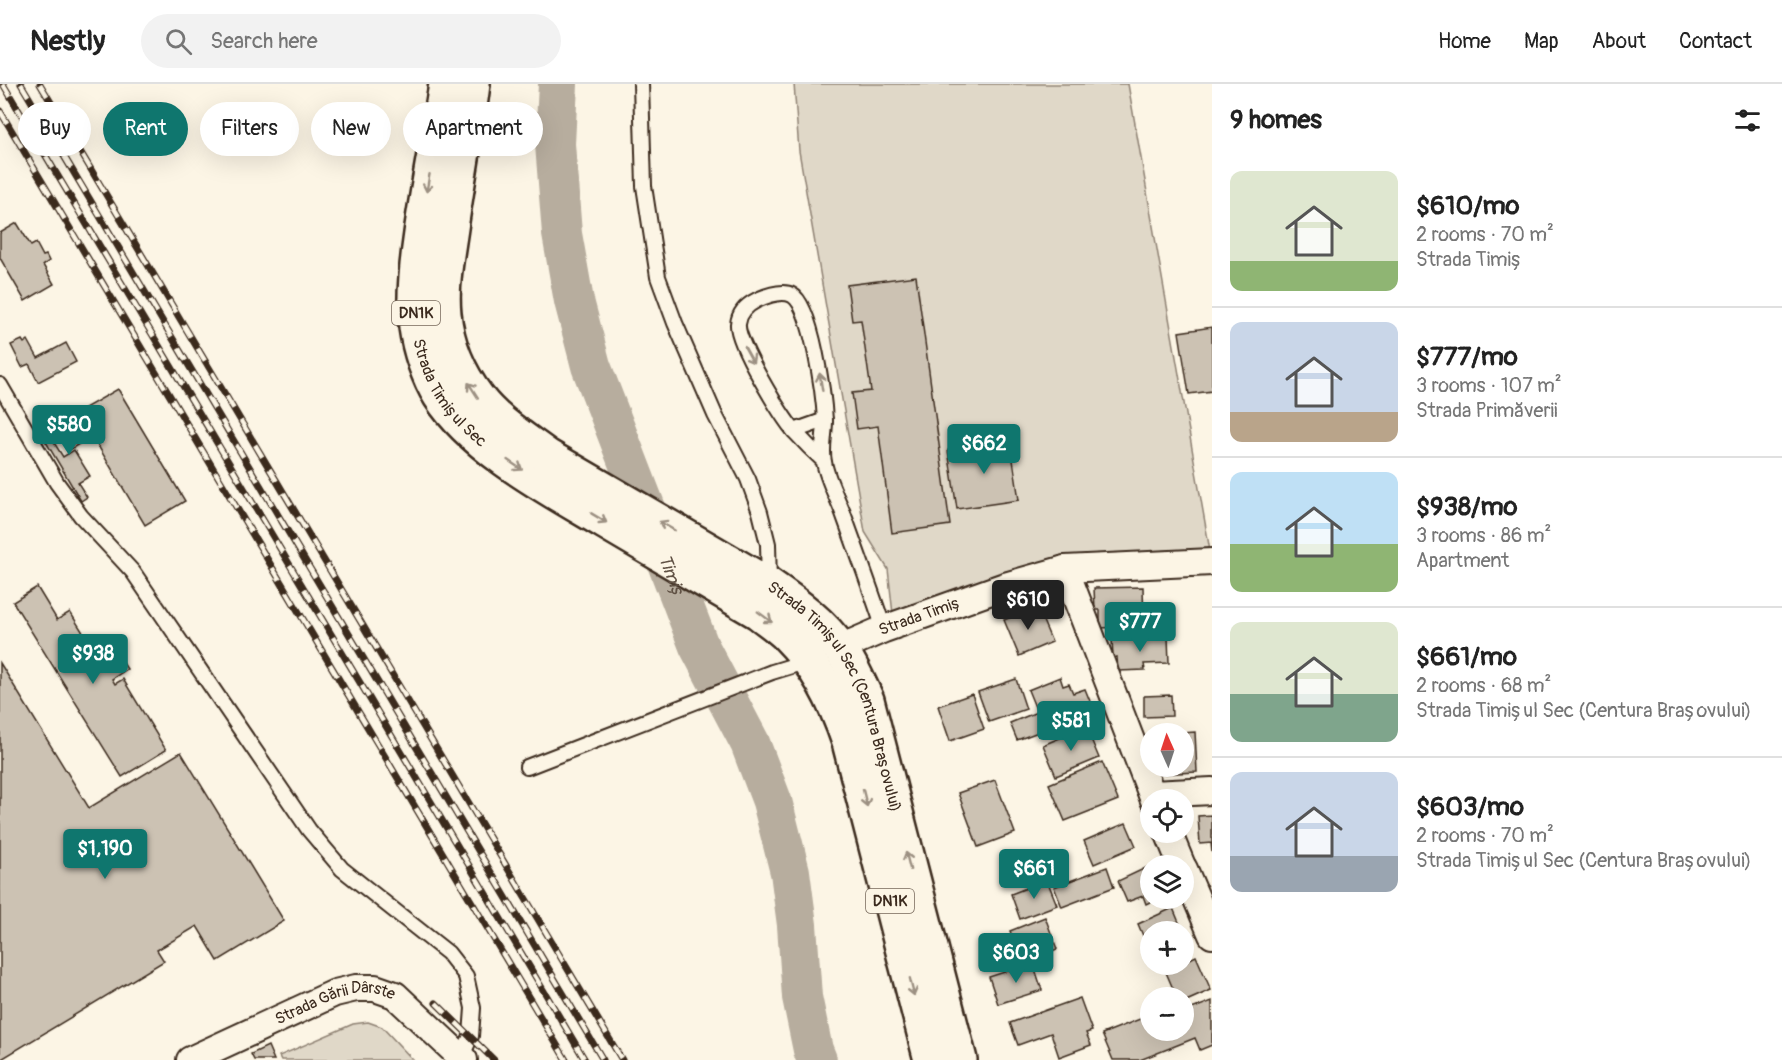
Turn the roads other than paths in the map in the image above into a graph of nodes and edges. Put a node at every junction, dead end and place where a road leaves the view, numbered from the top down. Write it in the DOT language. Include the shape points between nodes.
graph roads {
  1 [pos="446,84"];
  2 [pos="473,84"];
  3 [pos="640,84"];
  4 [pos="0,385"];
  5 [pos="825,420"];
  6 [pos="794,431"];
  7 [pos="548,456"];
  8 [pos="824,461"];
  9 [pos="549,488"];
  10 [pos="1212,562"];
  11 [pos="1065,569"];
  12 [pos="716,571"];
  13 [pos="770,585"];
  14 [pos="884,629"];
  15 [pos="840,648"];
  16 [pos="808,661"];
  17 [pos="527,767"];
  18 [pos="1150,789"];
  19 [pos="1212,791"];
  20 [pos="1194,793"];
  21 [pos="1194,893"];
  22 [pos="1212,935"];
  23 [pos="461,1059"];
  24 [pos="190,1060"];
  25 [pos="931,1060"];
  26 [pos="960,1060"];
  1 -- 9 [label="highway, Strada Timișul Sec / DN1K, one-way" via="417,263 416,328 423,356 439,395 459,420 489,448"];
  7 -- 2 [label="highway, Strada Timișul Sec / DN1K, one-way" via="498,419 478,398 450,347 444,313 447,257"];
  3 -- 13 [label="lane" via="644,186 658,277 715,415 748,479 768,544"];
  4 -- 23 [label="lane" via="57,483 81,516 133,572 309,830 342,868 448,953 465,976 473,1008 471,1036"];
  5 -- 6 [label="lane"];
  5 -- 6 [label="lane, one-way" via="816,353 800,303 792,295 764,296 741,313 737,325 744,346"];
  5 -- 8 [label="lane"];
  6 -- 8 [label="lane"];
  12 -- 7 [label="highway, Strada Timișul Sec (Centura Brașovului) / DN1K, one-way"];
  8 -- 14 [label="lane"];
  9 -- 12 [label="highway, Strada Timișul Sec (Centura Brașovului) / DN1K, one-way"];
  10 -- 11 [label="street, Strada Timiș"];
  11 -- 14 [label="street, Strada Timiș"];
  11 -- 18 [label="street"];
  12 -- 13 [label="highway, Strada Timișul Sec (Centura Brașovului) / DN1K"];
  12 -- 16 [label="highway, Strada Timișul Sec (Centura Brașovului) / DN1K, one-way" via="787,634"];
  13 -- 15 [label="highway, Strada Timișul Sec (Centura Brașovului) / DN1K" via="799,606"];
  14 -- 15 [label="street, Strada Timiș"];
  26 -- 15 [label="highway, Strada Timișul Sec (Centura Brașovului) / DN1K, one-way" via="867,700"];
  16 -- 17 [label="lane"];
  16 -- 25 [label="highway, Strada Timișul Sec (Centura Brașovului) / DN1K, one-way" via="839,711 849,742"];
  19 -- 20 [label="street"];
  21 -- 22 [label="street"];
  23 -- 24 [label="street, Strada Gării Dârste" via="395,995 375,988 356,988 335,993"];
}
